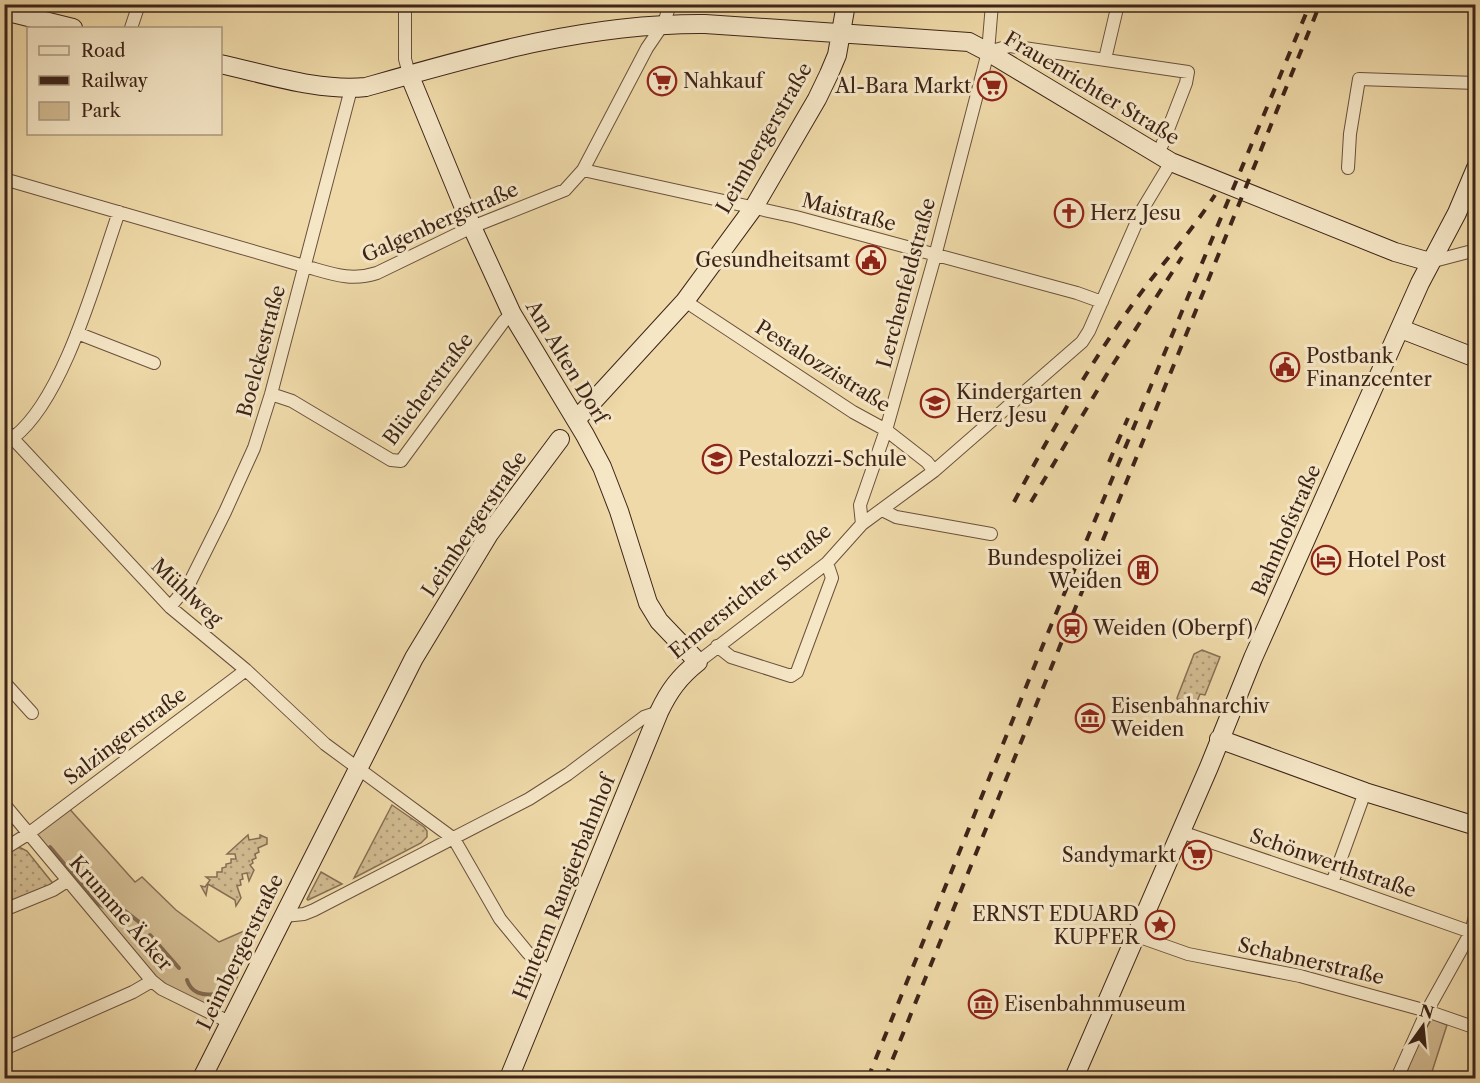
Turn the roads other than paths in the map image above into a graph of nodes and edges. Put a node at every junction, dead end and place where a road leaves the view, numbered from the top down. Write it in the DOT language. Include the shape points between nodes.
graph roads {
  1 [pos="139,4"];
  2 [pos="405,4"];
  3 [pos="670,4"];
  4 [pos="846,4"];
  5 [pos="992,4"];
  6 [pos="1118,4"];
  7 [pos="4,11"];
  8 [pos="664,23"];
  9 [pos="69,27"];
  10 [pos="131,27"];
  11 [pos="840,34"];
  12 [pos="988,52"];
  13 [pos="1105,59"];
  14 [pos="222,64"];
  15 [pos="409,74"];
  16 [pos="1476,83"];
  17 [pos="351,89"];
  18 [pos="1162,145"];
  19 [pos="1171,162"];
  20 [pos="1348,168"];
  21 [pos="1476,168"];
  22 [pos="583,170"];
  23 [pos="4,179"];
  24 [pos="754,207"];
  25 [pos="119,212"];
  26 [pos="472,227"];
  27 [pos="1476,250"];
  28 [pos="935,256"];
  29 [pos="1430,262"];
  30 [pos="304,266"];
  31 [pos="685,301"];
  32 [pos="1102,302"];
  33 [pos="512,314"];
  34 [pos="1401,329"];
  35 [pos="77,333"];
  36 [pos="1476,358"];
  37 [pos="154,363"];
  38 [pos="271,394"];
  39 [pos="576,420"];
  40 [pos="886,430"];
  41 [pos="9,433"];
  42 [pos="560,440"];
  43 [pos="934,471"];
  44 [pos="882,510"];
  45 [pos="862,524"];
  46 [pos="991,534"];
  47 [pos="827,563"];
  48 [pos="170,607"];
  49 [pos="717,646"];
  50 [pos="698,662"];
  51 [pos="246,670"];
  52 [pos="4,682"];
  53 [pos="658,712"];
  54 [pos="32,713"];
  55 [pos="1219,739"];
  56 [pos="358,768"];
  57 [pos="1365,792"];
  58 [pos="4,804"];
  59 [pos="1476,826"];
  60 [pos="1181,832"];
  61 [pos="28,834"];
  62 [pos="454,839"];
  63 [pos="4,849"];
  64 [pos="67,881"];
  65 [pos="1332,882"];
  66 [pos="4,910"];
  67 [pos="1476,913"];
  68 [pos="284,916"];
  69 [pos="1471,932"];
  70 [pos="1137,936"];
  71 [pos="552,976"];
  72 [pos="152,981"];
  73 [pos="1427,1011"];
  74 [pos="229,1022"];
  75 [pos="1476,1028"];
  76 [pos="4,1049"];
  77 [pos="202,1078"];
  78 [pos="509,1078"];
  79 [pos="1074,1078"];
  80 [pos="1397,1078"];
  1 -- 10 [label="street"];
  2 -- 15 [label="street" via="405,59"];
  3 -- 8 [label="street, Galgenbergstraße"];
  4 -- 11 [label="main road, Leimbergerstraße"];
  5 -- 12 [label="street, Lerchenfeldstraße"];
  6 -- 13 [label="street"];
  7 -- 9 [label="main road"];
  8 -- 11 [label="main road, Frauenrichter Straße"];
  8 -- 15 [label="main road, Frauenrichter Straße" via="507,47"];
  8 -- 22 [label="street, Galgenbergstraße"];
  11 -- 12 [label="main road, Frauenrichter Straße" via="969,42"];
  11 -- 24 [label="main road, Leimbergerstraße" via="837,55 821,91"];
  12 -- 13 [label="street" via="1010,46"];
  12 -- 19 [label="main road, Frauenrichter Straße"];
  12 -- 28 [label="street, Lerchenfeldstraße"];
  13 -- 18 [label="street" via="1188,72"];
  14 -- 17 [label="main road, Frauenrichter Straße"];
  15 -- 17 [label="main road, Frauenrichter Straße"];
  15 -- 26 [label="main road, Am Alten Dorf"];
  16 -- 20 [label="street" via="1359,79"];
  17 -- 30 [label="street, Boelckestraße"];
  19 -- 29 [label="main road, Frauenrichter Straße" via="1395,252"];
  19 -- 32 [label="street, Ermersrichter Straße" via="1142,210"];
  21 -- 29 [label="main road, Bahnhofstraße"];
  22 -- 24 [label="street, Maistraße"];
  22 -- 26 [label="street, Galgenbergstraße" via="565,190"];
  23 -- 25 [label="street, Galgenbergstraße"];
  24 -- 28 [label="street, Maistraße"];
  24 -- 31 [label="main road, Leimbergerstraße"];
  25 -- 30 [label="street, Galgenbergstraße"];
  25 -- 35 [label="street"];
  26 -- 30 [label="street, Galgenbergstraße" via="362,278 346,278"];
  26 -- 33 [label="main road, Am Alten Dorf"];
  27 -- 29 [label="street"];
  28 -- 32 [label="street, Maistraße"];
  28 -- 40 [label="street, Lerchenfeldstraße"];
  29 -- 34 [label="main road, Bahnhofstraße"];
  30 -- 38 [label="street, Boelckestraße"];
  31 -- 39 [label="main road, Leimbergerstraße"];
  31 -- 40 [label="street, Pestalozzistraße"];
  32 -- 43 [label="street, Ermersrichter Straße" via="1082,342"];
  33 -- 38 [label="street, Blücherstraße" via="400,461 391,460 292,401"];
  33 -- 39 [label="main road, Am Alten Dorf"];
  34 -- 36 [label="main road"];
  34 -- 55 [label="main road, Bahnhofstraße"];
  35 -- 37 [label="street"];
  35 -- 41 [label="street" via="55,382 27,427"];
  38 -- 48 [label="street, Boelckestraße" via="254,448 225,512 189,584"];
  39 -- 42 [label="street, Leimbergerstraße"];
  39 -- 50 [label="main road, Am Alten Dorf" via="611,488 648,603"];
  40 -- 43 [label="street, Pestalozzistraße"];
  40 -- 45 [label="street, Lerchenfeldstraße" via="860,505"];
  41 -- 48 [label="street, Mühlweg"];
  42 -- 56 [label="main road, Leimbergerstraße" via="489,534 432,626"];
  43 -- 44 [label="street, Ermersrichter Straße"];
  44 -- 45 [label="street, Ermersrichter Straße"];
  44 -- 46 [label="street" via="896,517"];
  45 -- 47 [label="street, Ermersrichter Straße"];
  47 -- 49 [label="street, Ermersrichter Straße"];
  47 -- 49 [label="street" via="832,578 797,672 791,676 731,657"];
  48 -- 51 [label="street, Mühlweg"];
  49 -- 50 [label="street, Ermersrichter Straße"];
  50 -- 53 [label="main road, Ermersrichter Straße" via="670,690"];
  51 -- 56 [label="street, Mühlweg" via="325,744"];
  51 -- 61 [label="street, Salzingerstraße"];
  52 -- 54 [label="street"];
  53 -- 62 [label="street" via="644,717 529,799"];
  53 -- 71 [label="main road, Hinterm Rangierbahnhof"];
  55 -- 57 [label="main road"];
  55 -- 60 [label="main road, Bahnhofstraße"];
  56 -- 62 [label="street, Mühlweg"];
  56 -- 68 [label="main road, Leimbergerstraße"];
  57 -- 59 [label="main road"];
  57 -- 65 [label="street"];
  58 -- 61 [label="street, Krumme Äcker"];
  60 -- 65 [label="street, Schönwerthstraße"];
  60 -- 70 [label="main road, Bahnhofstraße"];
  61 -- 63 [label="street, Salzingerstraße"];
  61 -- 64 [label="street, Krumme Äcker"];
  62 -- 68 [label="street" via="314,910"];
  62 -- 71 [label="street" via="500,919"];
  64 -- 66 [label="street"];
  64 -- 72 [label="street, Krumme Äcker"];
  65 -- 69 [label="street, Schönwerthstraße"];
  67 -- 69 [label="street"];
  68 -- 74 [label="main road, Leimbergerstraße"];
  69 -- 73 [label="street"];
  70 -- 73 [label="street, Schabnerstraße" via="1188,954 1300,976"];
  70 -- 79 [label="main road, Bahnhofstraße"];
  71 -- 78 [label="main road, Hinterm Rangierbahnhof"];
  72 -- 74 [label="street, Krumme Äcker"];
  72 -- 76 [label="street"];
  73 -- 75 [label="street, Schabnerstraße"];
  73 -- 80 [label="street"];
  74 -- 77 [label="main road, Leimbergerstraße"];
}
